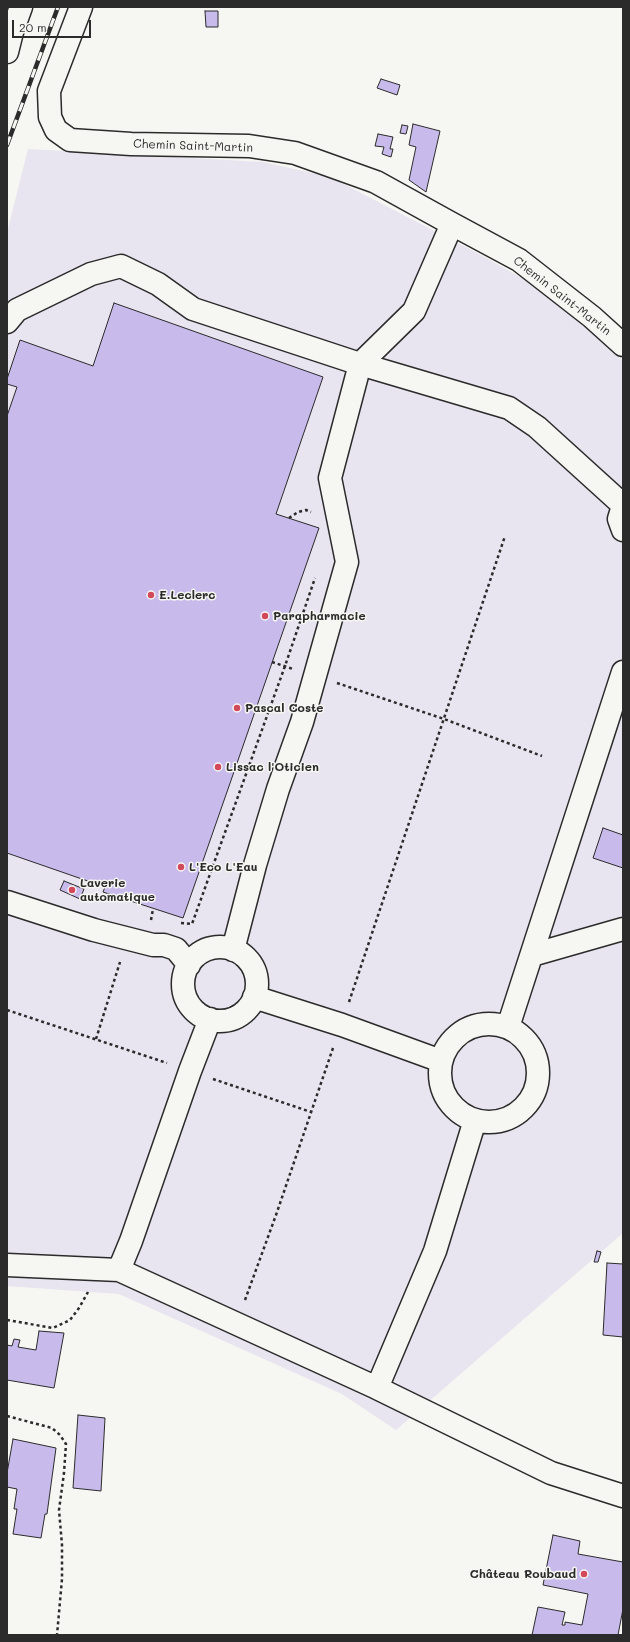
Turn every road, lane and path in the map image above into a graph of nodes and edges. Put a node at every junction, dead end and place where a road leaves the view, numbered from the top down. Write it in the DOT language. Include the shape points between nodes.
graph roads {
  1 [pos="21,7"];
  2 [pos="81,7"];
  3 [pos="8,42"];
  4 [pos="452,224"];
  5 [pos="7,322"];
  6 [pos="623,345"];
  7 [pos="360,364"];
  8 [pos="623,506"];
  9 [pos="315,513"];
  10 [pos="289,518"];
  11 [pos="623,530"];
  12 [pos="505,536"];
  13 [pos="317,572"];
  14 [pos="272,662"];
  15 [pos="285,666"];
  16 [pos="315,676"];
  17 [pos="622,677"];
  18 [pos="444,719"];
  19 [pos="542,756"];
  20 [pos="7,902"];
  21 [pos="153,908"];
  22 [pos="151,920"];
  23 [pos="158,920"];
  24 [pos="179,923"];
  25 [pos="623,929"];
  26 [pos="134,940"];
  27 [pos="233,950"];
  28 [pos="532,955"];
  29 [pos="189,965"];
  30 [pos="254,997"];
  31 [pos="7,1010"];
  32 [pos="210,1019"];
  33 [pos="342,1025"];
  34 [pos="508,1027"];
  35 [pos="96,1039"];
  36 [pos="440,1061"];
  37 [pos="190,1070"];
  38 [pos="311,1112"];
  39 [pos="475,1120"];
  40 [pos="7,1265"];
  41 [pos="97,1269"];
  42 [pos="119,1270"];
  43 [pos="7,1320"];
  44 [pos="235,1323"];
  45 [pos="377,1388"];
  46 [pos="7,1416"];
  47 [pos="623,1496"];
  48 [pos="57,1635"];
  1 -- 3 [label="street"];
  2 -- 4 [label="street, Chemin Saint-Martin" via="49,91 50,117 56,130 70,140 248,146 295,154 376,182"];
  4 -- 6 [label="street, Chemin Saint-Martin" via="519,260 592,317"];
  4 -- 7 [label="street" via="414,311"];
  5 -- 7 [label="street" via="17,310 31,303 91,274 121,266 158,284 193,310"];
  7 -- 8 [label="street" via="509,408 537,427"];
  7 -- 16 [label="street" via="330,478 347,562"];
  8 -- 11 [label="street" via="619,515"];
  9 -- 10 [label="path" via="306,510"];
  12 -- 18 [label="path"];
  13 -- 15 [label="path"];
  14 -- 15 [label="path"];
  15 -- 16 [label="path"];
  15 -- 24 [label="path" via="192,924"];
  16 -- 18 [label="path"];
  16 -- 27 [label="street" via="255,865"];
  17 -- 28 [label="street"];
  18 -- 19 [label="path"];
  18 -- 33 [label="path"];
  20 -- 26 [label="street"];
  21 -- 22 [label="path"];
  22 -- 23 [label="path"];
  22 -- 26 [label="path"];
  25 -- 28 [label="street"];
  26 -- 29 [label="street" via="176,948"];
  26 -- 35 [label="path" via="123,954"];
  27 -- 29 [label="street" via="218,947 208,949"];
  27 -- 30 [label="street" via="246,959 254,973"];
  28 -- 34 [label="street"];
  29 -- 32 [label="street" via="184,974 185,996 196,1012"];
  30 -- 32 [label="street" via="241,1014 226,1020"];
  30 -- 33 [label="street"];
  31 -- 35 [label="path"];
  32 -- 37 [label="street"];
  33 -- 36 [label="street"];
  33 -- 38 [label="path"];
  34 -- 36 [label="street" via="493,1024 477,1025 462,1031 451,1042"];
  34 -- 39 [label="street" via="522,1036 532,1049 538,1065 532,1097 522,1110 507,1118 492,1122"];
  35 -- 37 [label="path"];
  36 -- 39 [label="street" via="442,1087 450,1102 461,1113"];
  37 -- 38 [label="path"];
  37 -- 42 [label="street"];
  38 -- 44 [label="path" via="255,1275"];
  39 -- 45 [label="street" via="435,1251"];
  40 -- 41 [label="street"];
  41 -- 42 [label="street"];
  41 -- 43 [label="path" via="88,1293 70,1320 53,1328"];
  42 -- 44 [label="street"];
  44 -- 45 [label="street"];
  45 -- 47 [label="street" via="551,1473"];
  46 -- 48 [label="path" via="52,1428 66,1444 59,1510 62,1579"];
}
